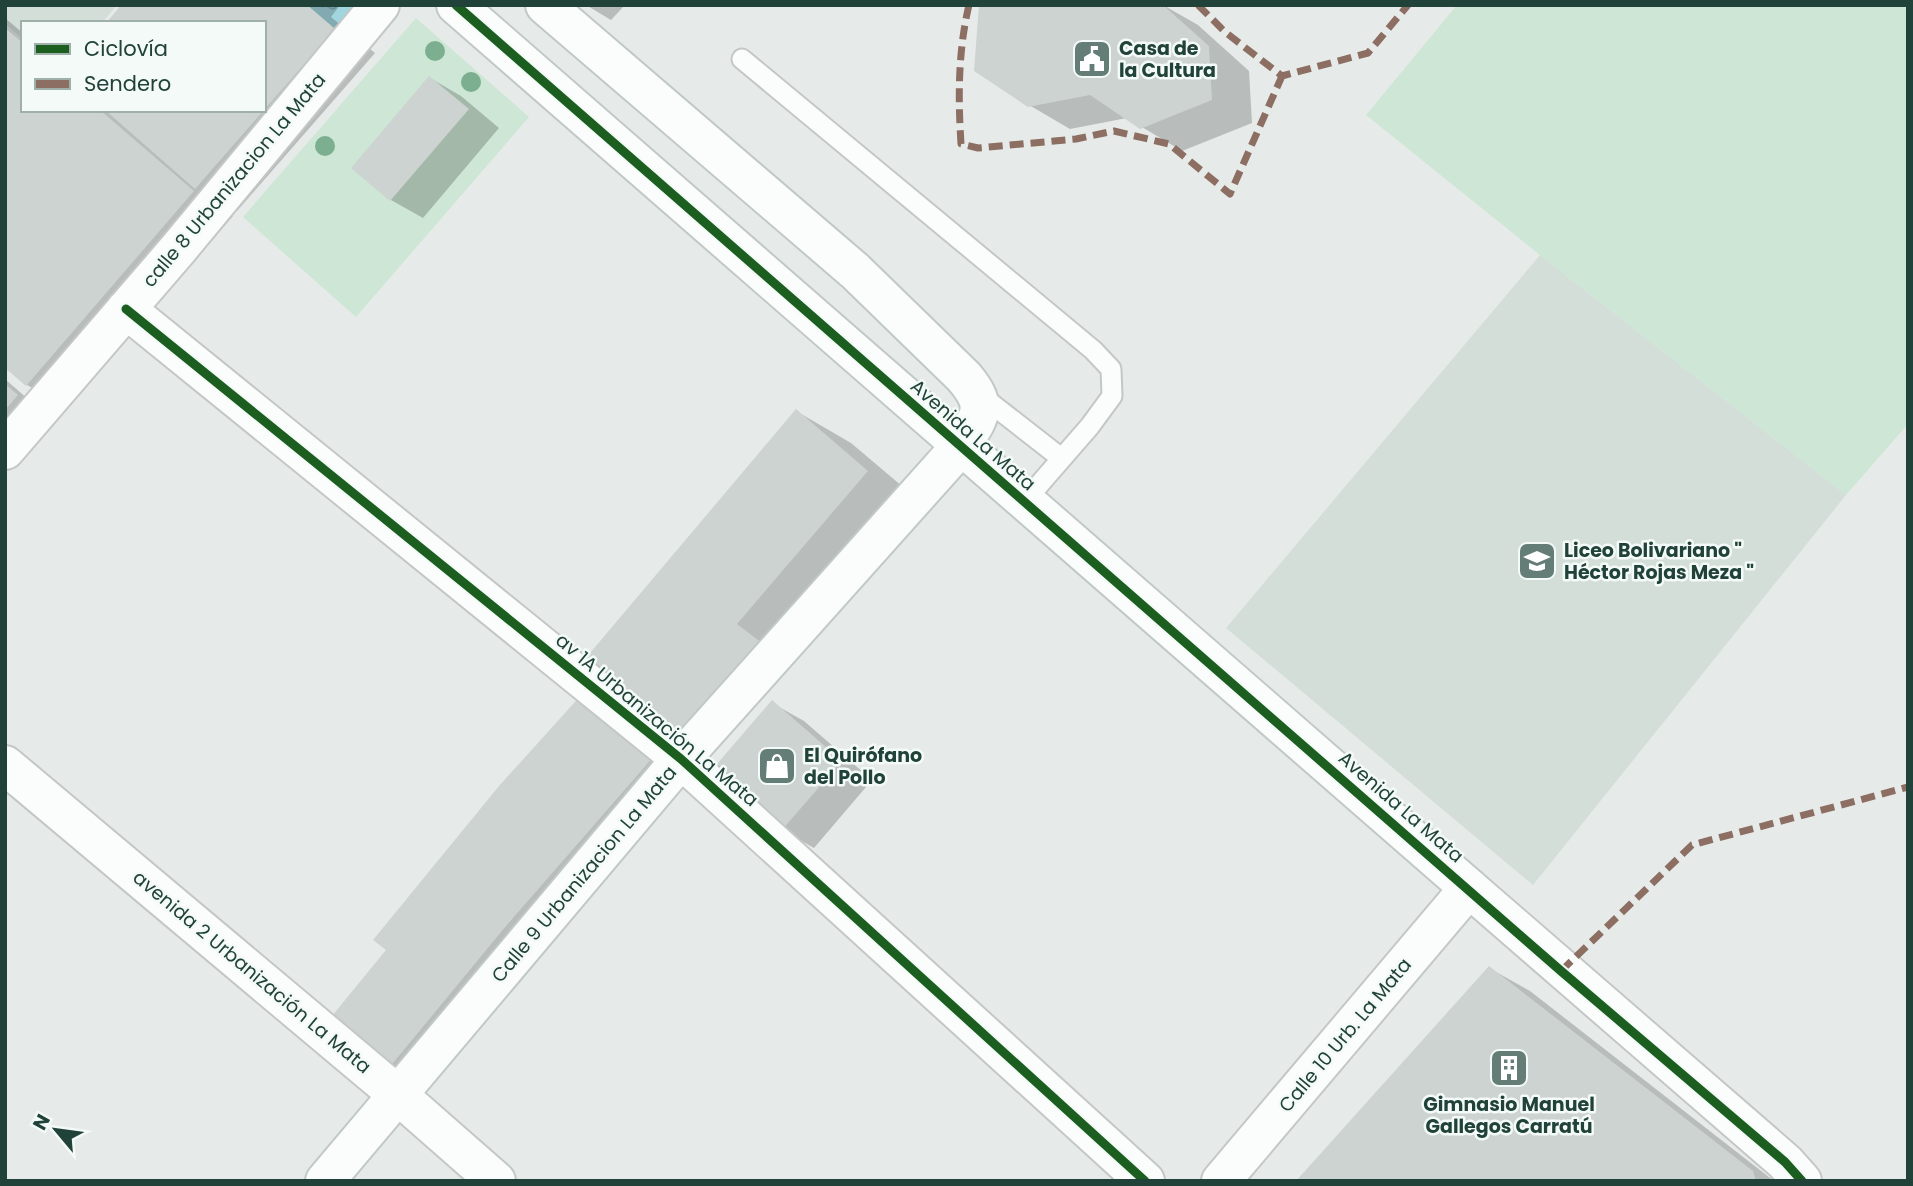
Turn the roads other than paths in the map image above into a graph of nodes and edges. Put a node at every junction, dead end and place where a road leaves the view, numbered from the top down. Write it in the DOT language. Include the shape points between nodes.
graph roads {
  1 [pos="380,5"];
  2 [pos="456,5"];
  3 [pos="545,5"];
  4 [pos="742,59"];
  5 [pos="126,309"];
  6 [pos="977,393"];
  7 [pos="960,447"];
  8 [pos="5,450"];
  9 [pos="1061,458"];
  10 [pos="1024,502"];
  11 [pos="681,760"];
  12 [pos="5,765"];
  13 [pos="1469,888"];
  14 [pos="398,1095"];
  15 [pos="325,1181"];
  16 [pos="496,1181"];
  17 [pos="1145,1181"];
  18 [pos="1221,1181"];
  19 [pos="1802,1181"];
  1 -- 5 [label="street, calle 8 Urbanizacion La Mata"];
  2 -- 7 [label="street, Avenida La Mata"];
  3 -- 6 [label="street, Avenida La Mata" via="855,271"];
  4 -- 9 [label="lane" via="1111,369 1112,396"];
  5 -- 8 [label="street, calle 8 Urbanizacion La Mata"];
  5 -- 11 [label="street, av 1A Urbanización La Mata"];
  6 -- 7 [label="street, Avenida La Mata" via="981,405 978,421"];
  6 -- 9 [label="lane"];
  7 -- 10 [label="street, Avenida La Mata"];
  7 -- 11 [label="street, Calle 9 Urbanizacion La Mata"];
  9 -- 10 [label="lane"];
  10 -- 13 [label="street, Avenida La Mata"];
  11 -- 14 [label="street, Calle 9 Urbanizacion La Mata"];
  11 -- 17 [label="street, av 1A Urbanización La Mata"];
  12 -- 14 [label="street, avenida 2 Urbanización La Mata"];
  13 -- 18 [label="street, Calle 10 Urb. La Mata"];
  13 -- 19 [label="street, Avenida La Mata"];
  14 -- 15 [label="street, Calle 9 Urbanizacion La Mata"];
  14 -- 16 [label="street, avenida 2 Urbanización La Mata"];
}
